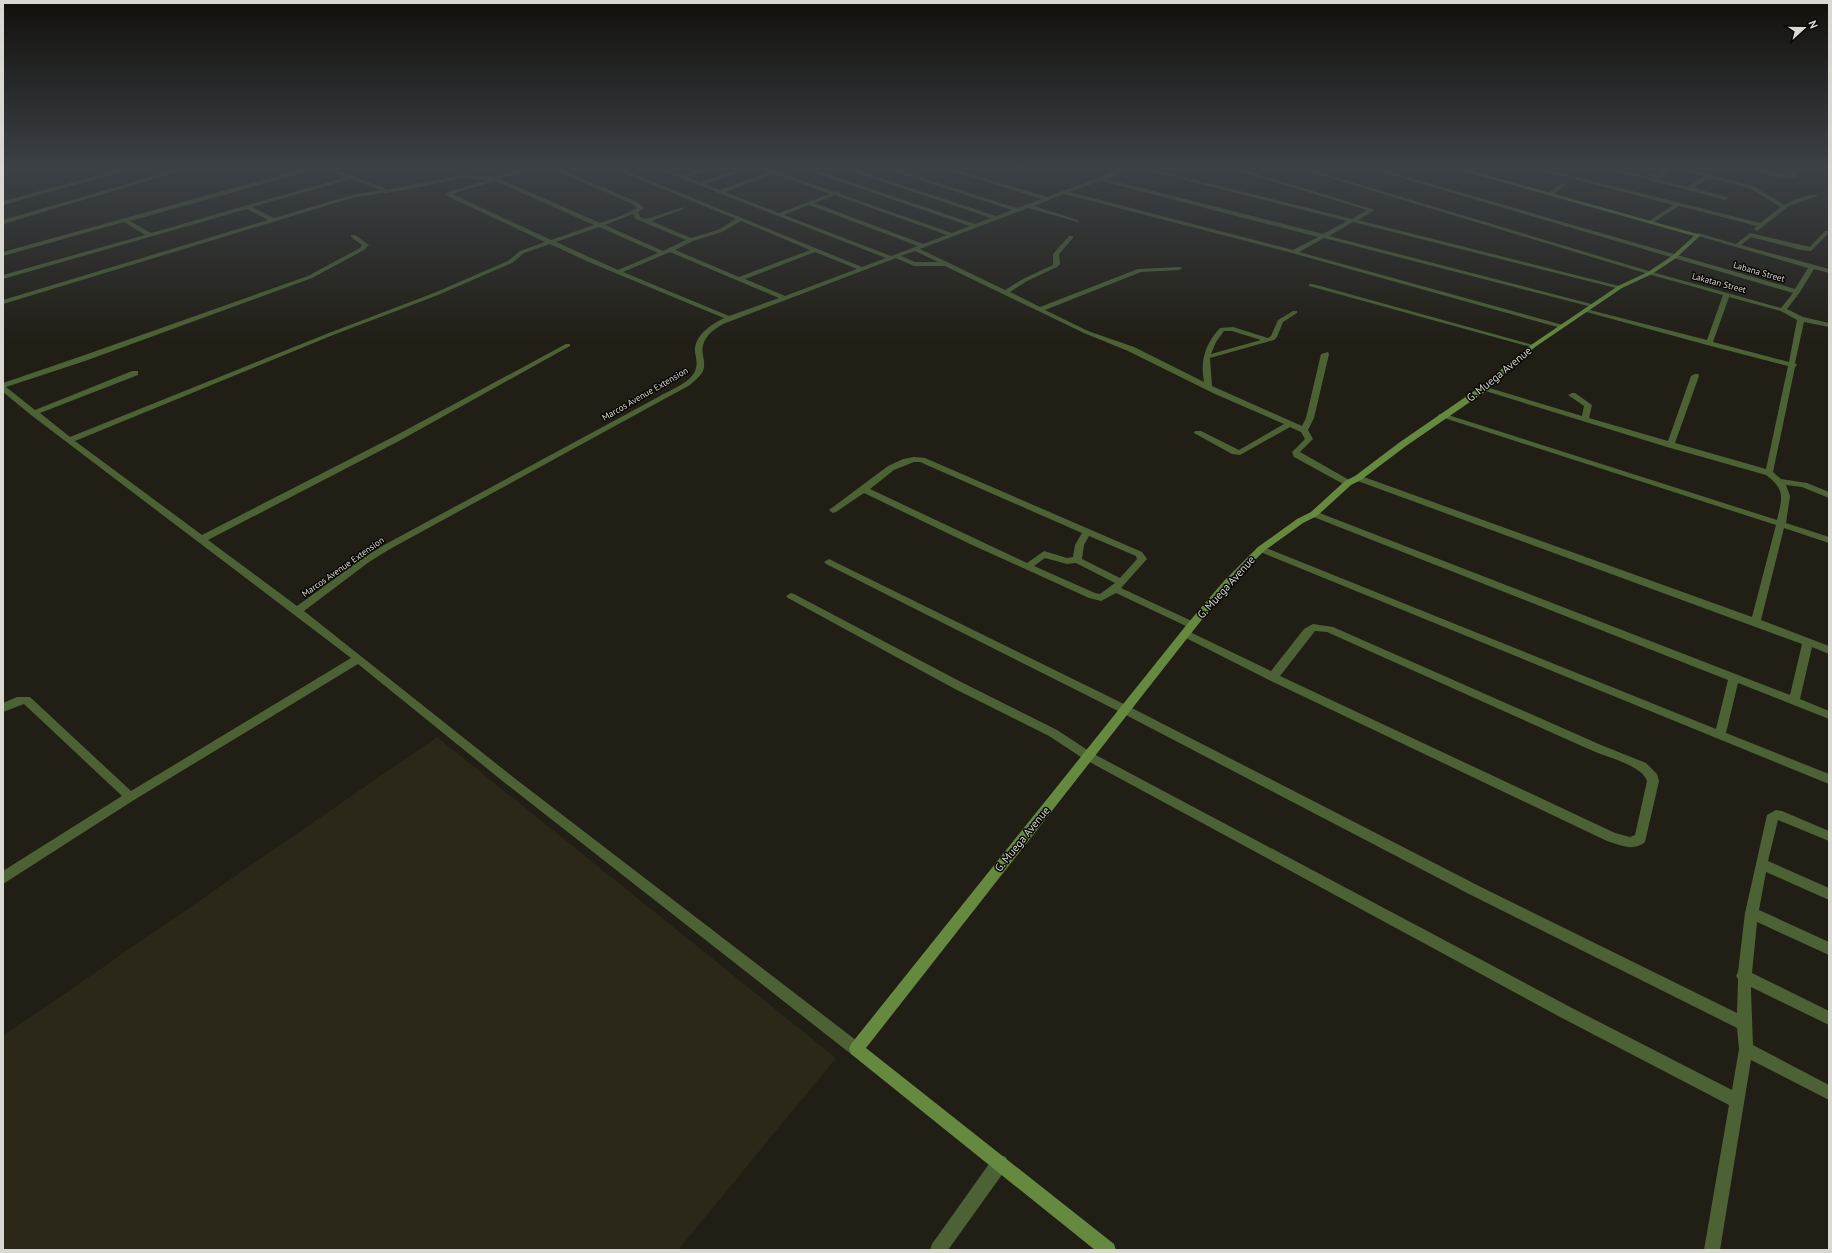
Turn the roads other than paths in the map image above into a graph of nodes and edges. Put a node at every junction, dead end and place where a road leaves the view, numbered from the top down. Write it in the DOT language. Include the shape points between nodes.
graph roads {
  1 [pos="106,226"];
  2 [pos="135,226"];
  3 [pos="180,226"];
  4 [pos="252,226"];
  5 [pos="521,226"];
  6 [pos="595,226"];
  7 [pos="606,226"];
  8 [pos="659,226"];
  9 [pos="727,226"];
  10 [pos="760,226"];
  11 [pos="814,226"];
  12 [pos="871,226"];
  13 [pos="929,226"];
  14 [pos="974,226"];
  15 [pos="1197,226"];
  16 [pos="1288,226"];
  17 [pos="1343,226"];
  18 [pos="1375,226"];
  19 [pos="1495,226"];
  20 [pos="1572,226"];
  21 [pos="1667,226"];
  22 [pos="1759,226"];
  23 [pos="1827,232"];
  24 [pos="150,235"];
  25 [pos="953,235"];
  26 [pos="1698,235"];
  27 [pos="1750,235"];
  28 [pos="353,236"];
  29 [pos="1326,236"];
  30 [pos="1071,237"];
  31 [pos="691,240"];
  32 [pos="556,242"];
  33 [pos="924,246"];
  34 [pos="1738,246"];
  35 [pos="817,249"];
  36 [pos="916,249"];
  37 [pos="670,250"];
  38 [pos="1294,252"];
  39 [pos="663,253"];
  40 [pos="3,254"];
  41 [pos="1674,256"];
  42 [pos="894,257"];
  43 [pos="946,264"];
  44 [pos="1812,267"];
  45 [pos="1179,268"];
  46 [pos="864,269"];
  47 [pos="1829,271"];
  48 [pos="618,272"];
  49 [pos="1650,273"];
  50 [pos="3,277"];
  51 [pos="741,278"];
  52 [pos="1311,285"];
  53 [pos="1620,287"];
  54 [pos="1006,292"];
  55 [pos="1797,292"];
  56 [pos="1727,294"];
  57 [pos="785,298"];
  58 [pos="3,302"];
  59 [pos="1589,308"];
  60 [pos="1041,309"];
  61 [pos="1783,310"];
  62 [pos="1295,312"];
  63 [pos="731,319"];
  64 [pos="1801,319"];
  65 [pos="1829,325"];
  66 [pos="1561,326"];
  67 [pos="1268,340"];
  68 [pos="1709,344"];
  69 [pos="568,345"];
  70 [pos="1533,346"];
  71 [pos="1325,354"];
  72 [pos="1207,357"];
  73 [pos="1793,365"];
  74 [pos="135,372"];
  75 [pos="1695,376"];
  76 [pos="3,387"];
  77 [pos="1208,387"];
  78 [pos="1483,389"];
  79 [pos="1572,395"];
  80 [pos="34,413"];
  81 [pos="1442,416"];
  82 [pos="1585,419"];
  83 [pos="1290,424"];
  84 [pos="1304,430"];
  85 [pos="1198,433"];
  86 [pos="69,440"];
  87 [pos="1670,445"];
  88 [pos="1769,473"];
  89 [pos="1358,478"];
  90 [pos="1780,481"];
  91 [pos="1348,483"];
  92 [pos="864,489"];
  93 [pos="1829,495"];
  94 [pos="833,510"];
  95 [pos="1314,514"];
  96 [pos="1780,524"];
  97 [pos="1087,532"];
  98 [pos="202,539"];
  99 [pos="1829,540"];
  100 [pos="1261,549"];
  101 [pos="1077,560"];
  102 [pos="829,562"];
  103 [pos="1027,567"];
  104 [pos="1118,586"];
  105 [pos="792,596"];
  106 [pos="297,611"];
  107 [pos="1756,622"];
  108 [pos="1189,630"];
  109 [pos="1808,642"];
  110 [pos="1829,650"];
  111 [pos="358,659"];
  112 [pos="1273,677"];
  113 [pos="1734,677"];
  114 [pos="1794,701"];
  115 [pos="3,708"];
  116 [pos="1126,710"];
  117 [pos="1829,715"];
  118 [pos="1720,735"];
  119 [pos="1088,756"];
  120 [pos="1829,779"];
  121 [pos="130,797"];
  122 [pos="1829,836"];
  123 [pos="1761,864"];
  124 [pos="3,878"];
  125 [pos="1829,894"];
  126 [pos="1751,913"];
  127 [pos="1829,949"];
  128 [pos="1744,976"];
  129 [pos="1829,1018"];
  130 [pos="1743,1023"];
  131 [pos="856,1049"];
  132 [pos="1746,1049"];
  133 [pos="1829,1093"];
  134 [pos="1737,1101"];
  135 [pos="1000,1163"];
  136 [pos="938,1250"];
  137 [pos="1108,1250"];
  138 [pos="1712,1250"];
  1 -- 40 [label="street"];
  2 -- 24 [label="street"];
  3 -- 24 [label="street"];
  4 -- 58 [label="street"];
  5 -- 32 [label="street"];
  6 -- 32 [label="street"];
  7 -- 39 [label="street"];
  8 -- 31 [label="street"];
  9 -- 31 [label="street"];
  10 -- 35 [label="street"];
  11 -- 42 [label="street"];
  12 -- 33 [label="street"];
  13 -- 25 [label="street"];
  14 -- 25 [label="street, Marcos Avenue Extension"];
  15 -- 38 [label="street"];
  16 -- 29 [label="street"];
  17 -- 29 [label="street"];
  18 -- 53 [label="street"];
  19 -- 49 [label="street, Lakatan Street"];
  20 -- 41 [label="street, Labana Street"];
  21 -- 26 [label="street"];
  22 -- 27 [label="street"];
  23 -- 27 [label="street" via="1813,248 1808,249"];
  24 -- 50 [label="street"];
  25 -- 33 [label="street, Marcos Avenue Extension"];
  26 -- 34 [label="street"];
  26 -- 41 [label="street, G. Muega Avenue"];
  27 -- 34 [label="street"];
  28 -- 76 [label="street" via="366,245 320,273"];
  29 -- 38 [label="street"];
  29 -- 59 [label="street"];
  30 -- 54 [label="street" via="1056,254 1055,266 1020,282"];
  31 -- 37 [label="street"];
  32 -- 48 [label="street"];
  32 -- 86 [label="street" via="521,253 510,262 436,294"];
  33 -- 36 [label="street, Marcos Avenue Extension"];
  34 -- 44 [label="street"];
  35 -- 46 [label="street"];
  35 -- 51 [label="street"];
  36 -- 42 [label="street, Marcos Avenue Extension"];
  36 -- 43 [label="street"];
  37 -- 39 [label="street"];
  37 -- 51 [label="street"];
  38 -- 66 [label="street"];
  39 -- 48 [label="street"];
  41 -- 49 [label="street, G. Muega Avenue"];
  41 -- 55 [label="street, Labana Street"];
  42 -- 43 [label="street" via="914,264"];
  42 -- 46 [label="street, Marcos Avenue Extension"];
  43 -- 54 [label="street"];
  44 -- 47 [label="street"];
  44 -- 55 [label="street"];
  45 -- 60 [label="street" via="1140,270"];
  46 -- 57 [label="street, Marcos Avenue Extension"];
  48 -- 63 [label="street"];
  49 -- 53 [label="street, G. Muega Avenue"];
  49 -- 56 [label="street, Lakatan Street"];
  51 -- 57 [label="street"];
  52 -- 70 [label="street"];
  53 -- 59 [label="street, G. Muega Avenue"];
  54 -- 60 [label="street"];
  55 -- 61 [label="street"];
  56 -- 61 [label="street, Lakatan Street"];
  56 -- 68 [label="street"];
  57 -- 63 [label="street, Marcos Avenue Extension"];
  59 -- 66 [label="street, G. Muega Avenue"];
  59 -- 68 [label="street"];
  60 -- 77 [label="street" via="1086,332 1154,356 1162,360 1166,366"];
  61 -- 64 [label="street, Lakatan Street"];
  62 -- 67 [label="street" via="1282,318 1274,337"];
  63 -- 106 [label="street, Marcos Avenue Extension" via="713,327 701,339 699,373 687,383 387,547"];
  64 -- 65 [label="street, Lakatan Street"];
  64 -- 73 [label="street"];
  66 -- 70 [label="street, G. Muega Avenue"];
  67 -- 72 [label="street"];
  67 -- 72 [label="street" via="1233,329 1222,329 1215,337"];
  68 -- 73 [label="street"];
  69 -- 98 [label="street" via="396,439"];
  70 -- 78 [label="street, G. Muega Avenue"];
  71 -- 84 [label="street" via="1310,418"];
  72 -- 77 [label="street" via="1205,365"];
  73 -- 88 [label="street"];
  74 -- 80 [label="street"];
  75 -- 87 [label="street"];
  76 -- 80 [label="street"];
  77 -- 83 [label="street"];
  78 -- 81 [label="street, G. Muega Avenue"];
  78 -- 82 [label="street"];
  79 -- 82 [label="street" via="1588,404"];
  80 -- 86 [label="street"];
  81 -- 89 [label="street, G. Muega Avenue"];
  81 -- 96 [label="street"];
  82 -- 87 [label="street"];
  83 -- 84 [label="street"];
  83 -- 85 [label="street" via="1240,453"];
  84 -- 91 [label="street" via="1310,439 1296,452 1297,455"];
  86 -- 98 [label="street"];
  87 -- 88 [label="street"];
  88 -- 90 [label="street"];
  89 -- 91 [label="street, G. Muega Avenue"];
  89 -- 107 [label="street"];
  90 -- 93 [label="street" via="1804,485"];
  90 -- 96 [label="street" via="1786,493"];
  91 -- 95 [label="street, G. Muega Avenue"];
  92 -- 94 [label="street"];
  92 -- 97 [label="street" via="898,465 913,458"];
  92 -- 103 [label="street"];
  95 -- 100 [label="street, G. Muega Avenue"];
  95 -- 113 [label="street"];
  96 -- 99 [label="street"];
  96 -- 107 [label="street"];
  97 -- 101 [label="street" via="1078,543"];
  97 -- 104 [label="street" via="1142,557"];
  98 -- 106 [label="street"];
  100 -- 108 [label="street, G. Muega Avenue" via="1227,583"];
  100 -- 118 [label="street"];
  101 -- 103 [label="street" via="1067,561 1044,554"];
  101 -- 104 [label="street"];
  102 -- 116 [label="street"];
  103 -- 104 [label="street" via="1097,598 1105,596"];
  104 -- 108 [label="street"];
  105 -- 119 [label="street" via="959,686 1053,733"];
  106 -- 111 [label="street"];
  107 -- 109 [label="street"];
  108 -- 112 [label="street"];
  108 -- 116 [label="street, G. Muega Avenue"];
  109 -- 110 [label="street"];
  109 -- 114 [label="street"];
  111 -- 121 [label="street"];
  111 -- 131 [label="street"];
  112 -- 112 [label="street" via="1611,837 1629,842 1641,838 1653,781 1651,774 1642,766 1329,629 1313,628 1308,631"];
  113 -- 114 [label="street"];
  113 -- 118 [label="street"];
  114 -- 117 [label="street"];
  115 -- 121 [label="street" via="17,701 26,700"];
  116 -- 119 [label="street, G. Muega Avenue"];
  116 -- 130 [label="street" via="1474,890"];
  118 -- 120 [label="street"];
  119 -- 131 [label="street, G. Muega Avenue"];
  119 -- 134 [label="street" via="1560,1010"];
  121 -- 124 [label="street"];
  122 -- 123 [label="street" via="1782,816 1773,816"];
  123 -- 125 [label="street"];
  123 -- 126 [label="street"];
  126 -- 127 [label="street"];
  126 -- 128 [label="street"];
  128 -- 129 [label="street"];
  128 -- 130 [label="street"];
  130 -- 132 [label="street"];
  131 -- 135 [label="street"];
  132 -- 133 [label="street"];
  132 -- 134 [label="street"];
  134 -- 138 [label="street"];
  135 -- 136 [label="street"];
  135 -- 137 [label="street"];
}
